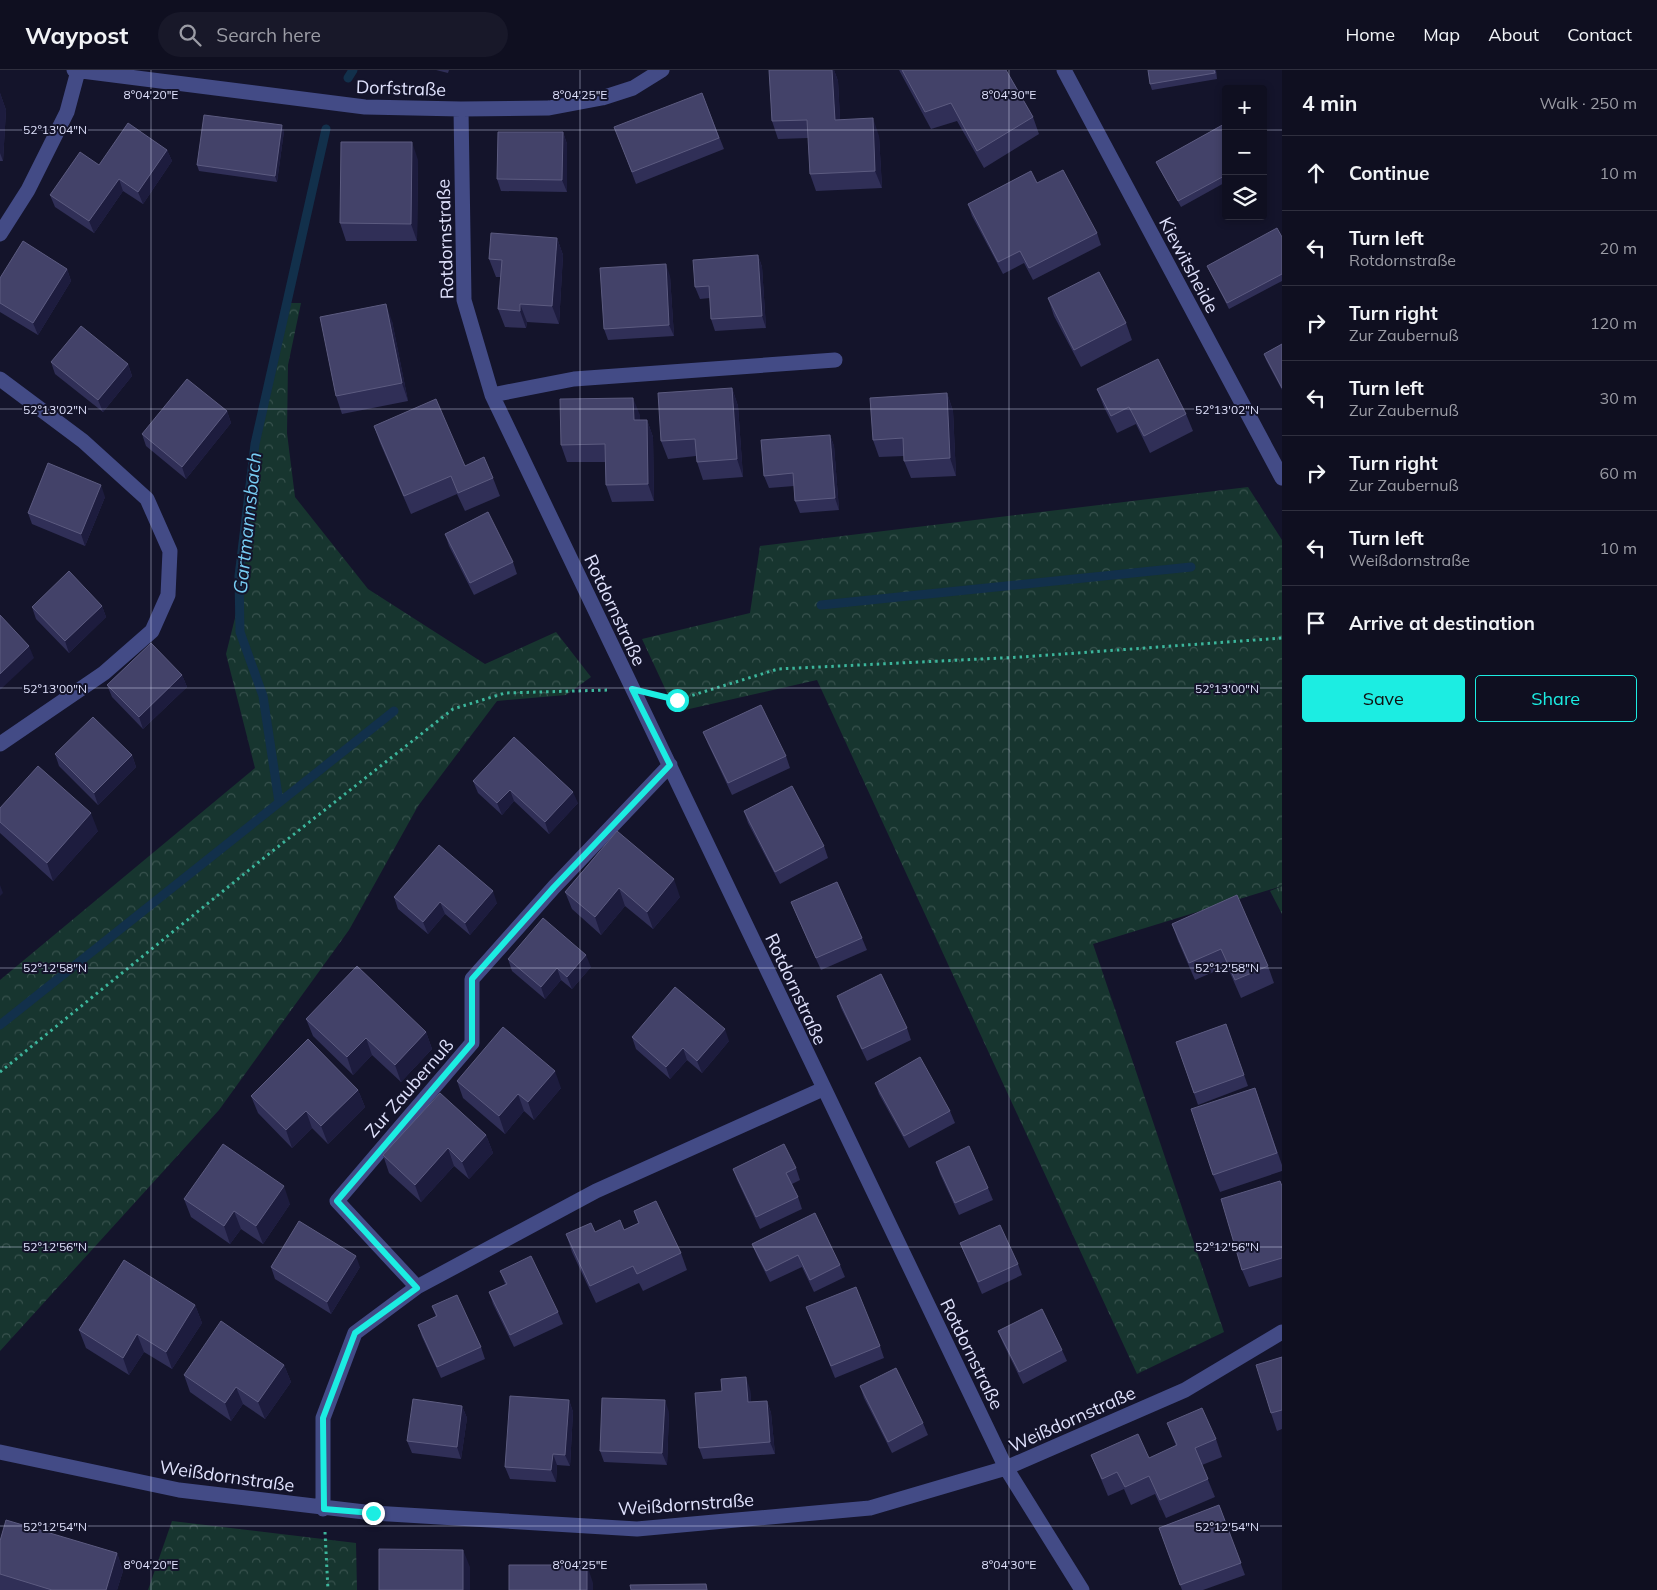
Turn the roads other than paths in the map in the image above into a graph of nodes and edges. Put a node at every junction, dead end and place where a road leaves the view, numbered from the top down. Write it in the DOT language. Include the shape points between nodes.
graph roads {
  1 [pos="662,70"];
  2 [pos="1064,70"];
  3 [pos="76,71"];
  4 [pos="461,109"];
  5 [pos="0,234"];
  6 [pos="835,360"];
  7 [pos="0,379"];
  8 [pos="492,395"];
  9 [pos="1278,461"];
  10 [pos="1282,478"];
  11 [pos="0,744"];
  12 [pos="670,765"];
  13 [pos="823,1089"];
  14 [pos="417,1288"];
  15 [pos="1282,1332"];
  16 [pos="0,1452"];
  17 [pos="1006,1468"];
  18 [pos="324,1509"];
  19 [pos="1082,1590"];
  1 -- 4 [label="street, Dorfstraße" via="632,88 602,98 549,108"];
  2 -- 9 [label="street, Kiewitsheide"];
  3 -- 4 [label="street, Dorfstraße" via="365,107"];
  3 -- 5 [label="street" via="67,112 28,190"];
  4 -- 8 [label="street, Rotdornstraße" via="464,300"];
  6 -- 8 [label="street" via="574,379"];
  7 -- 11 [label="street" via="83,441 148,499 170,551 168,595 152,632 104,673"];
  8 -- 12 [label="street, Rotdornstraße"];
  9 -- 10 [label="street, Kiewitsheide"];
  12 -- 13 [label="street, Rotdornstraße"];
  12 -- 14 [label="street, Zur Zaubernuß" via="472,979 472,1043 337,1201"];
  13 -- 14 [label="street" via="596,1191"];
  13 -- 17 [label="street, Rotdornstraße"];
  14 -- 18 [label="street" via="355,1333 323,1418"];
  15 -- 17 [label="street, Weißdornstraße" via="1185,1390"];
  16 -- 18 [label="street, Weißdornstraße" via="179,1490"];
  17 -- 18 [label="street, Weißdornstraße" via="870,1508 636,1529"];
  17 -- 19 [label="street, Rotdornstraße"];
}
